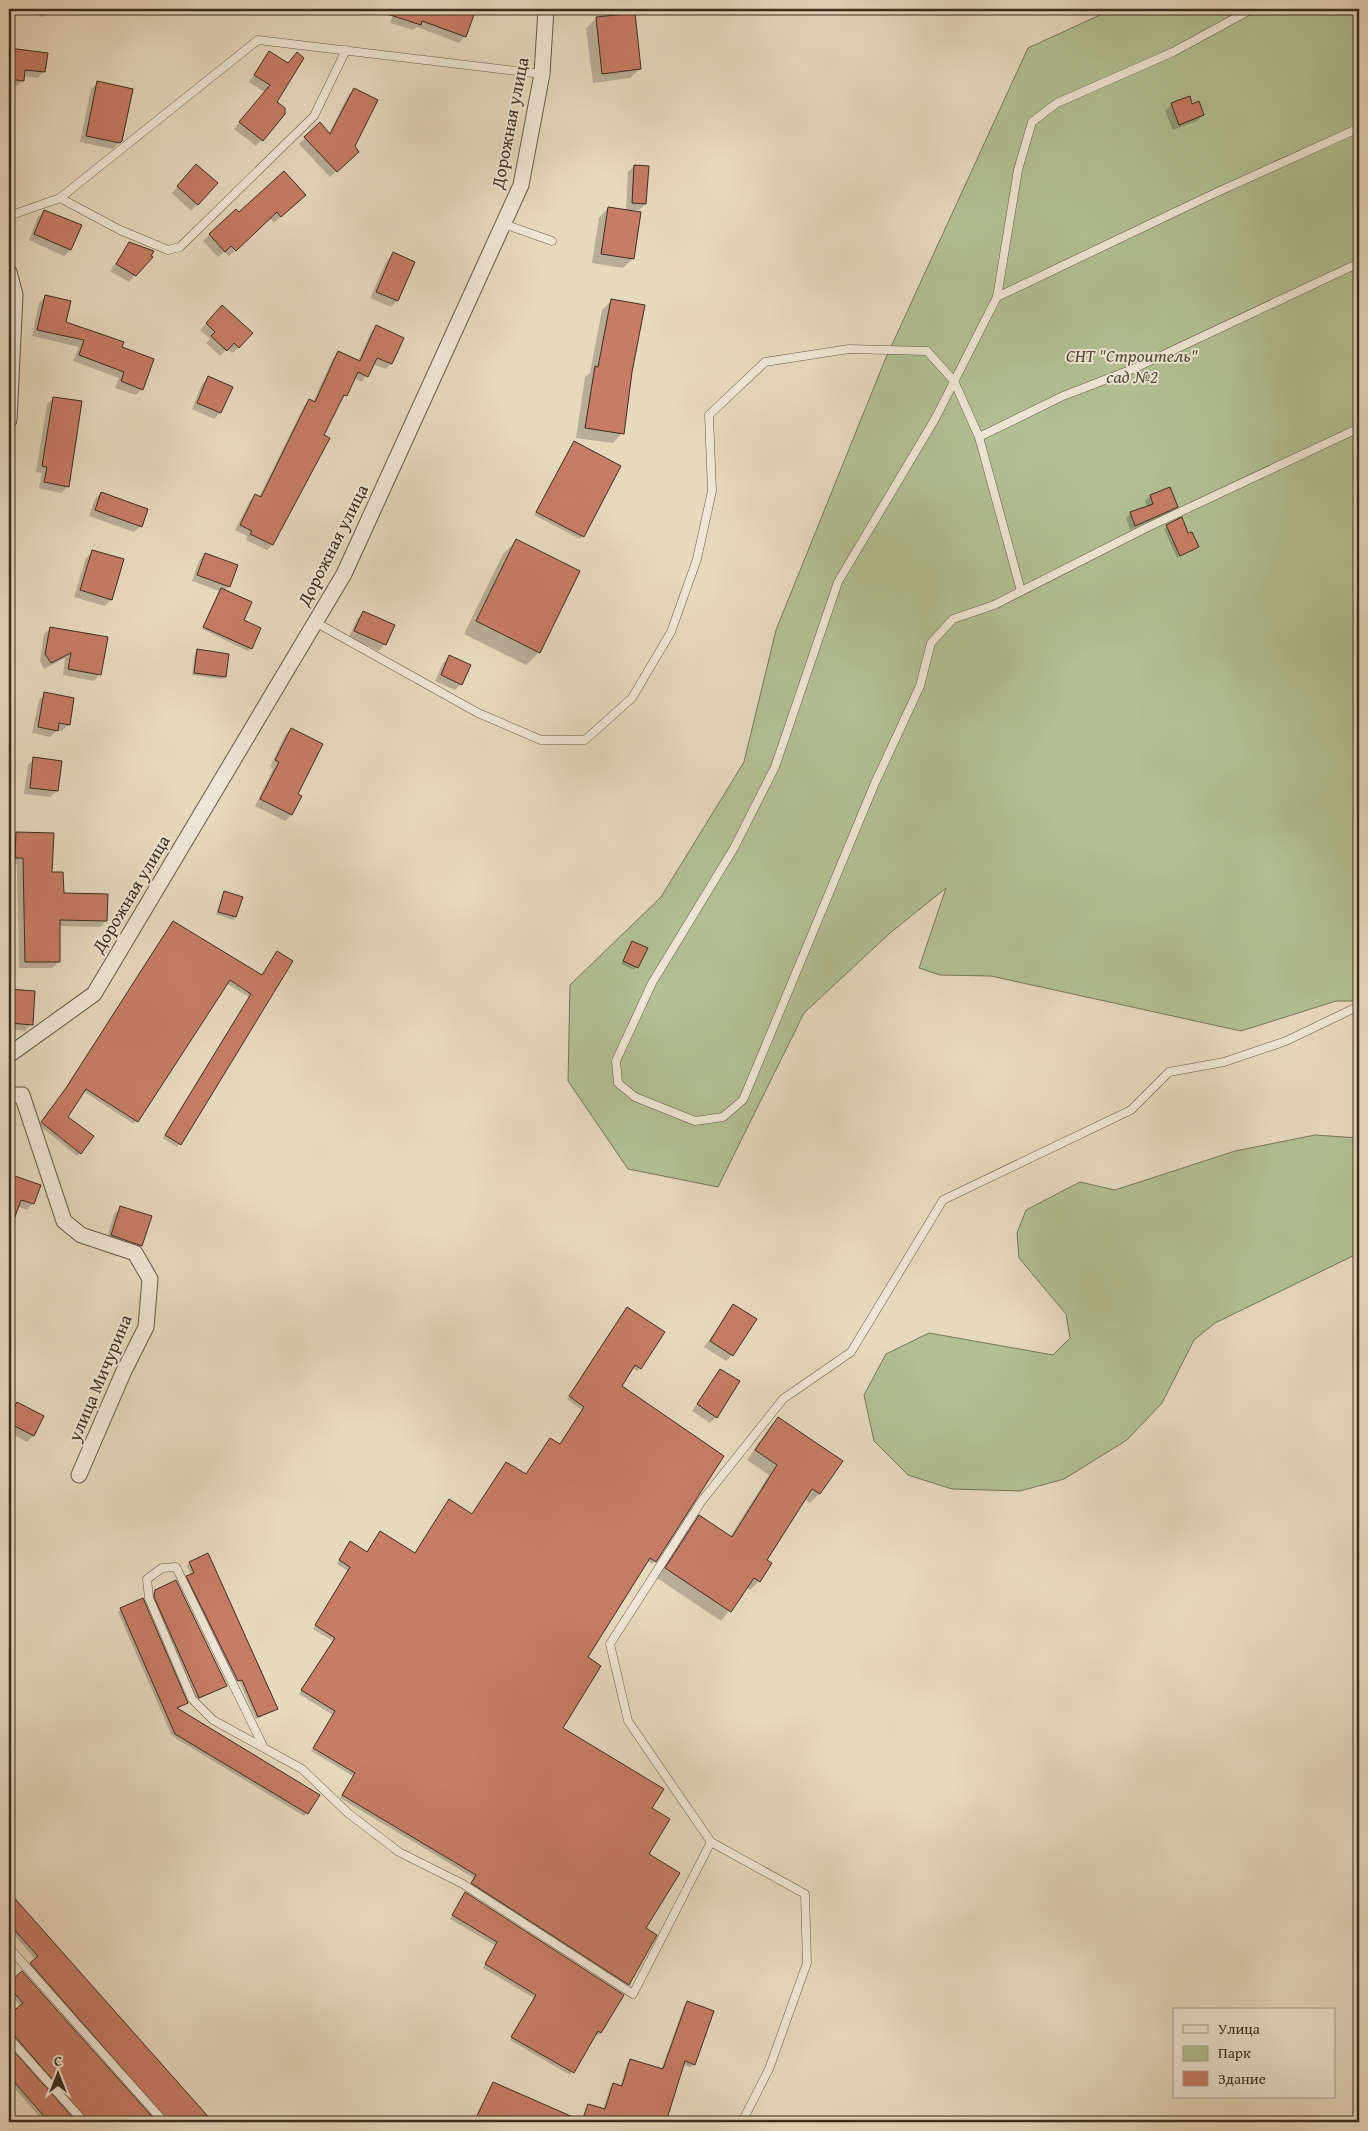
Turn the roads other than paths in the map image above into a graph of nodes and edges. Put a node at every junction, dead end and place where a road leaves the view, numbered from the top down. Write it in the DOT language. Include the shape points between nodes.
graph roads {
  1 [pos="545,9"];
  2 [pos="1252,9"];
  3 [pos="346,50"];
  4 [pos="542,74"];
  5 [pos="1359,128"];
  6 [pos="60,198"];
  7 [pos="9,216"];
  8 [pos="504,224"];
  9 [pos="552,241"];
  10 [pos="1359,262"];
  11 [pos="9,272"];
  12 [pos="998,298"];
  13 [pos="954,381"];
  14 [pos="9,420"];
  15 [pos="1359,428"];
  16 [pos="979,437"];
  17 [pos="1021,591"];
  18 [pos="315,622"];
  19 [pos="1359,1006"];
  20 [pos="9,1055"];
  21 [pos="9,1095"];
  22 [pos="79,1475"];
  23 [pos="264,1748"];
  24 [pos="711,1842"];
  25 [pos="9,1964"];
  26 [pos="9,2038"];
  27 [pos="84,2122"];
  28 [pos="164,2122"];
  29 [pos="742,2122"];
  1 -- 4 [label="street, Дорожная улица"];
  2 -- 12 [label="lane" via="1174,52 1057,103 1032,122 1018,170"];
  3 -- 4 [label="lane"];
  3 -- 6 [label="lane" via="258,40"];
  3 -- 6 [label="lane" via="314,116 180,247 168,250 120,230"];
  4 -- 8 [label="street, Дорожная улица" via="521,185"];
  5 -- 12 [label="lane"];
  6 -- 7 [label="lane"];
  8 -- 9 [label="lane"];
  8 -- 18 [label="street, Дорожная улица" via="344,574"];
  10 -- 16 [label="lane"];
  11 -- 14 [label="street" via="15,295"];
  12 -- 13 [label="lane"];
  13 -- 16 [label="lane"];
  13 -- 17 [label="lane" via="838,582 774,767 734,848 652,983 616,1061 618,1083 635,1097 695,1121 723,1117 744,1100 875,783 920,686 932,643 953,619 994,605"];
  13 -- 18 [label="lane" via="927,351 849,349 765,362 724,399 709,415 712,491 697,558 671,632 632,698 586,740 542,740 478,713"];
  15 -- 17 [label="lane"];
  16 -- 17 [label="lane"];
  18 -- 20 [label="street, Дорожная улица" via="94,994"];
  19 -- 24 [label="lane" via="1286,1041 1224,1062 1169,1072 1131,1110 943,1200 851,1352 783,1400 701,1502 610,1644 628,1721"];
  21 -- 22 [label="street, улица Мичурина" via="22,1095 64,1221 81,1235 134,1253 150,1279 146,1327"];
  23 -- 23 [label="lane" via="176,1567 162,1568 147,1579 149,1598 192,1699 213,1720"];
  23 -- 24 [label="lane" via="302,1769 348,1813 399,1852 463,1884 633,1994"];
  24 -- 29 [label="lane" via="805,1894 807,1963 769,2069"];
  25 -- 28 [label="lane" via="12,1950"];
  26 -- 27 [label="lane"];
}
